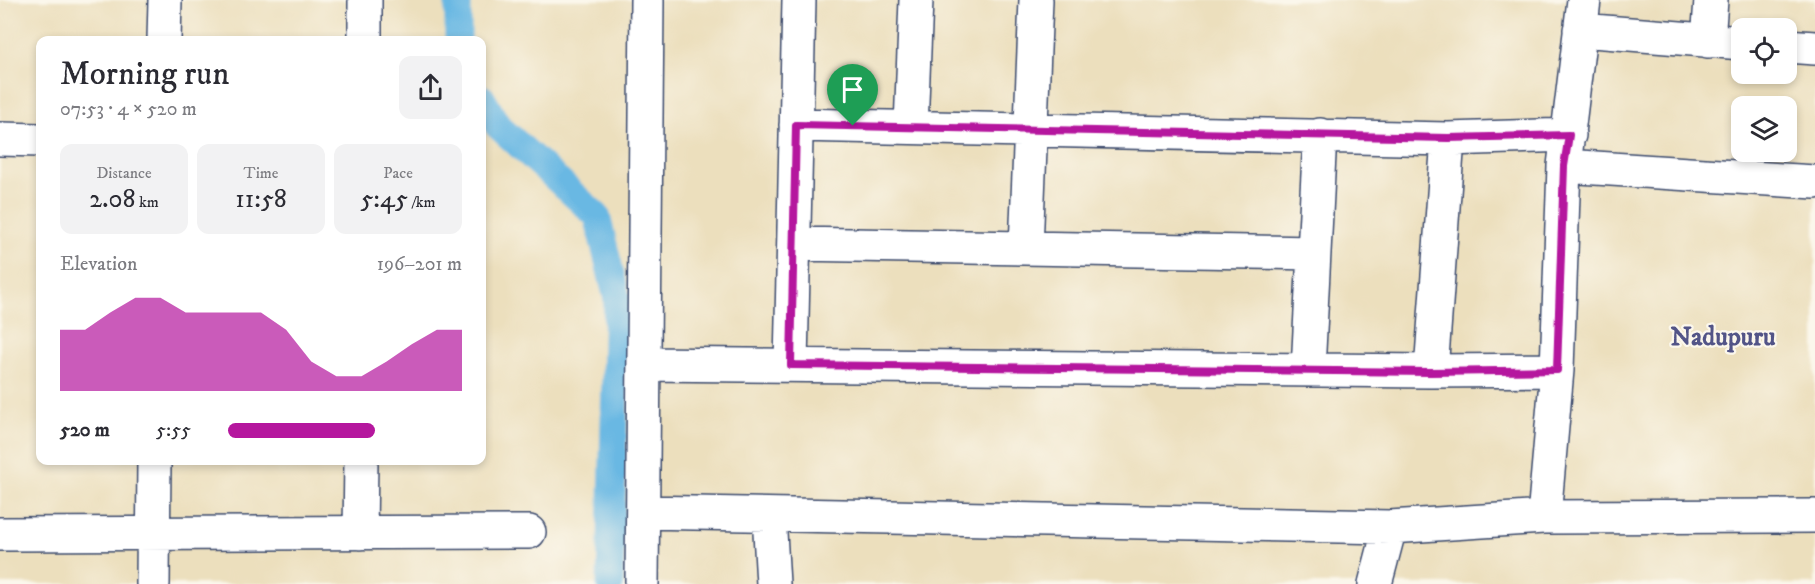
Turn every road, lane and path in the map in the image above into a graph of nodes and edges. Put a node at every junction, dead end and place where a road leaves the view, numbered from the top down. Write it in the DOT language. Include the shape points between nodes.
graph roads {
  1 [pos="165,0"];
  2 [pos="365,0"];
  3 [pos="647,0"];
  4 [pos="799,0"];
  5 [pos="916,0"];
  6 [pos="1036,0"];
  7 [pos="1711,0"];
  8 [pos="1582,15"];
  9 [pos="164,36"];
  10 [pos="365,36"];
  11 [pos="1708,41"];
  12 [pos="1731,42"];
  13 [pos="1797,47"];
  14 [pos="1815,48"];
  15 [pos="796,125"];
  16 [pos="911,127"];
  17 [pos="1029,129"];
  18 [pos="1320,135"];
  19 [pos="1448,138"];
  20 [pos="0,139"];
  21 [pos="36,140"];
  22 [pos="1567,150"];
  23 [pos="1815,182"];
  24 [pos="794,244"];
  25 [pos="1026,248"];
  26 [pos="1314,254"];
  27 [pos="644,364"];
  28 [pos="791,365"];
  29 [pos="1308,370"];
  30 [pos="1557,370"];
  31 [pos="1431,372"];
  32 [pos="153,465"];
  33 [pos="361,465"];
  34 [pos="643,512"];
  35 [pos="769,515"];
  36 [pos="1815,516"];
  37 [pos="1544,518"];
  38 [pos="1390,527"];
  39 [pos="529,532"];
  40 [pos="360,533"];
  41 [pos="0,534"];
  42 [pos="152,534"];
  43 [pos="153,584"];
  44 [pos="642,584"];
  45 [pos="773,584"];
  46 [pos="1375,584"];
  1 -- 9 [label="street"];
  2 -- 10 [label="street"];
  3 -- 27 [label="street"];
  4 -- 15 [label="street"];
  5 -- 16 [label="street"];
  6 -- 17 [label="street"];
  7 -- 11 [label="street"];
  8 -- 11 [label="street"];
  8 -- 22 [label="street"];
  11 -- 12 [label="street"];
  13 -- 14 [label="street"];
  15 -- 16 [label="street"];
  15 -- 24 [label="street"];
  16 -- 17 [label="street"];
  17 -- 18 [label="street"];
  17 -- 25 [label="street"];
  18 -- 19 [label="street"];
  18 -- 26 [label="street"];
  19 -- 22 [label="street"];
  19 -- 31 [label="street"];
  20 -- 21 [label="street"];
  22 -- 23 [label="street"];
  22 -- 30 [label="street"];
  24 -- 25 [label="street"];
  24 -- 28 [label="street"];
  25 -- 26 [label="street"];
  26 -- 29 [label="street"];
  27 -- 28 [label="street"];
  27 -- 34 [label="street"];
  28 -- 29 [label="street"];
  29 -- 31 [label="street"];
  30 -- 31 [label="street"];
  30 -- 37 [label="street"];
  32 -- 42 [label="street"];
  33 -- 40 [label="street"];
  34 -- 35 [label="street"];
  34 -- 44 [label="street"];
  35 -- 38 [label="street"];
  35 -- 45 [label="street"];
  36 -- 37 [label="street"];
  37 -- 38 [label="street"];
  38 -- 46 [label="street"];
  39 -- 40 [label="street"];
  40 -- 42 [label="street"];
  41 -- 42 [label="street"];
  42 -- 43 [label="street"];
}
